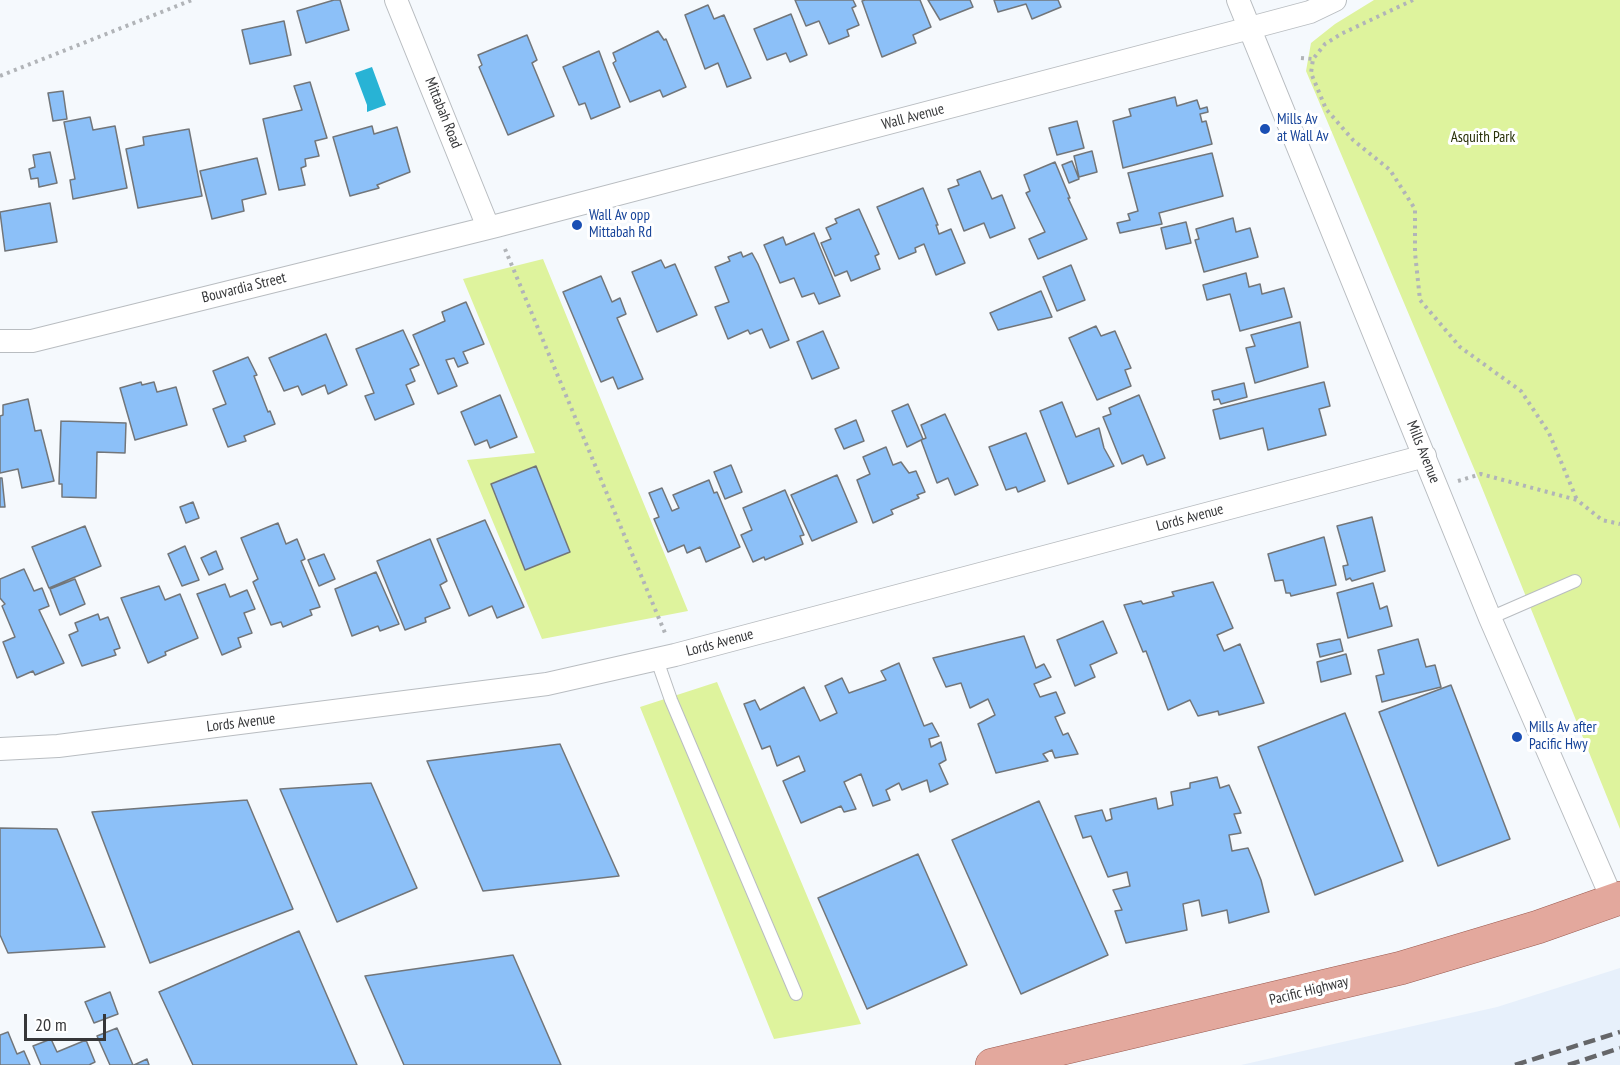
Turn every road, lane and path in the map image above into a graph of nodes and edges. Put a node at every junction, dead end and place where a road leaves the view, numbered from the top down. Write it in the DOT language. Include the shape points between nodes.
graph roads {
  1 [pos="192,0"];
  2 [pos="396,0"];
  3 [pos="1238,0"];
  4 [pos="1335,0"];
  5 [pos="1413,0"];
  6 [pos="1250,28"];
  7 [pos="1301,58"];
  8 [pos="1313,59"];
  9 [pos="0,76"];
  10 [pos="492,227"];
  11 [pos="0,341"];
  12 [pos="1425,456"];
  13 [pos="1438,487"];
  14 [pos="1577,500"];
  15 [pos="1620,524"];
  16 [pos="1575,581"];
  17 [pos="1490,618"];
  18 [pos="666,658"];
  19 [pos="0,749"];
  20 [pos="1617,900"];
  21 [pos="796,994"];
  22 [pos="992,1065"];
  1 -- 9 [label="path"];
  2 -- 10 [label="street, Mittabah Road"];
  3 -- 6 [label="street, Mills Avenue"];
  4 -- 6 [label="street, Wall Avenue" via="1310,12"];
  5 -- 8 [label="path" via="1341,34 1325,44"];
  6 -- 10 [label="street, Wall Avenue"];
  6 -- 12 [label="street, Mills Avenue"];
  7 -- 8 [label="path"];
  8 -- 14 [label="path" via="1311,73 1326,109 1353,140 1390,170 1415,209 1420,300 1460,347 1521,391 1549,433"];
  10 -- 11 [label="street, Bouvardia Street" via="32,341"];
  10 -- 18 [label="path"];
  12 -- 13 [label="street, Mills Avenue"];
  12 -- 18 [label="street, Lords Avenue"];
  13 -- 14 [label="path" via="1481,474"];
  13 -- 17 [label="street, Mills Avenue"];
  14 -- 15 [label="path" via="1602,520"];
  16 -- 17 [label="lane"];
  17 -- 20 [label="street, Mills Avenue"];
  18 -- 19 [label="street, Lords Avenue" via="548,684 70,744"];
  18 -- 21 [label="lane" via="671,700"];
  20 -- 22 [label="main road, Pacific Highway" via="1390,971"];
}
